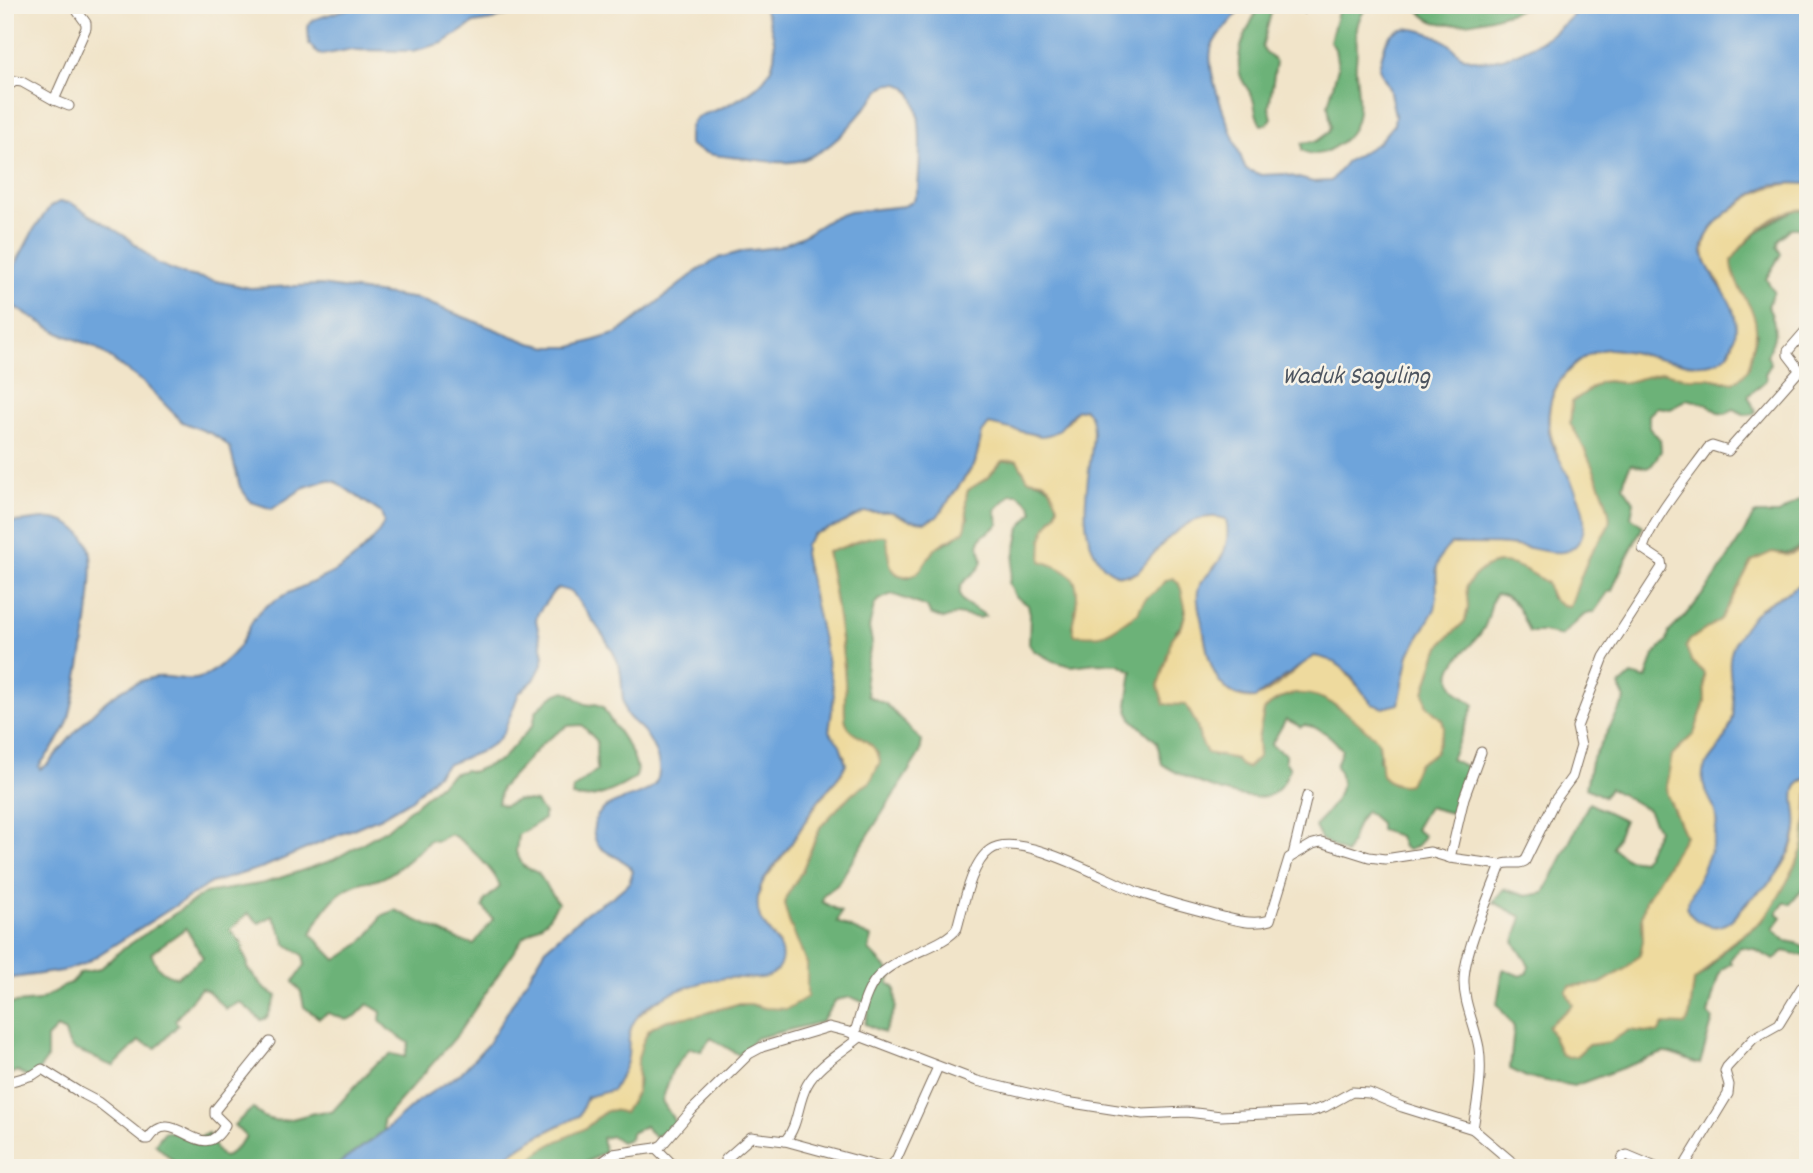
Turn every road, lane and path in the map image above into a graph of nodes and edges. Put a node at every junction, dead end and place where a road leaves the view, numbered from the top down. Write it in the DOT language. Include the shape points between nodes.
graph roads {
  1 [pos="78,5"];
  2 [pos="5,88"];
  3 [pos="54,100"];
  4 [pos="69,106"];
  5 [pos="1808,328"];
  6 [pos="1481,752"];
  7 [pos="1307,796"];
  8 [pos="1293,855"];
  9 [pos="1450,858"];
  10 [pos="1501,865"];
  11 [pos="1808,983"];
  12 [pos="857,1036"];
  13 [pos="270,1042"];
  14 [pos="939,1067"];
  15 [pos="5,1083"];
  16 [pos="1473,1129"];
  17 [pos="785,1141"];
  18 [pos="656,1148"];
  19 [pos="726,1159"];
  20 [pos="594,1168"];
  21 [pos="666,1168"];
  22 [pos="1519,1168"];
  23 [pos="1619,1168"];
  24 [pos="1658,1168"];
  25 [pos="1683,1168"];
  1 -- 3 [label="street" via="86,28"];
  2 -- 3 [label="street" via="22,82"];
  3 -- 4 [label="street"];
  5 -- 10 [label="street" via="1788,351 1797,372 1728,451 1708,448 1649,535 1643,549 1661,561 1662,567 1604,657 1577,727 1581,746 1572,777 1525,861"];
  6 -- 9 [label="street"];
  7 -- 8 [label="street"];
  8 -- 9 [label="street" via="1321,842 1385,859 1430,852"];
  8 -- 12 [label="street" via="1270,920 1245,922 1138,893 1031,848 995,847 977,867 953,935 878,976"];
  9 -- 10 [label="street"];
  10 -- 16 [label="street" via="1463,977 1479,1048 1480,1083"];
  11 -- 25 [label="street" via="1779,1024 1754,1038 1727,1067 1728,1094"];
  12 -- 14 [label="street"];
  12 -- 17 [label="street" via="813,1076"];
  12 -- 18 [label="street" via="829,1027 762,1047"];
  13 -- 15 [label="street" via="215,1110 225,1125 210,1140 164,1125 145,1139 98,1102 42,1069"];
  14 -- 16 [label="street" via="1066,1102 1143,1114 1309,1112 1361,1092"];
  14 -- 17 [label="street" via="891,1166 884,1168"];
  16 -- 22 [label="street"];
  17 -- 19 [label="street" via="751,1137"];
  18 -- 20 [label="street" via="616,1153"];
  18 -- 21 [label="street" via="670,1162"];
  23 -- 24 [label="street" via="1627,1155"];
}
